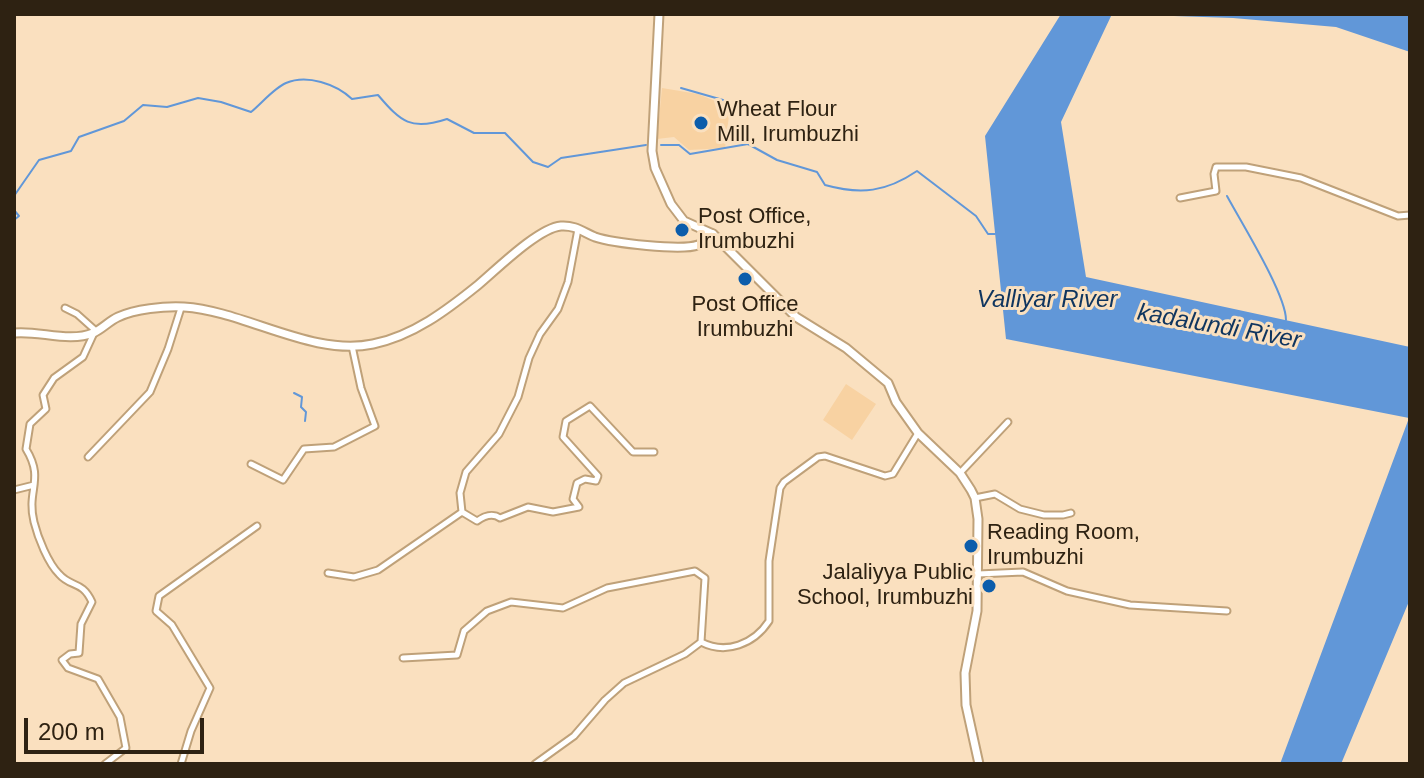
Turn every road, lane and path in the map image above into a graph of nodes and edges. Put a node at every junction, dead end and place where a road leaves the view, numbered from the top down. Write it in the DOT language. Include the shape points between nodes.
graph roads {
  1 [pos="659,14"];
  2 [pos="1180,198"];
  3 [pos="1410,215"];
  4 [pos="578,228"];
  5 [pos="713,234"];
  6 [pos="181,307"];
  7 [pos="65,308"];
  8 [pos="95,332"];
  9 [pos="14,333"];
  10 [pos="352,346"];
  11 [pos="1008,422"];
  12 [pos="918,433"];
  13 [pos="654,452"];
  14 [pos="88,457"];
  15 [pos="251,464"];
  16 [pos="960,473"];
  17 [pos="34,485"];
  18 [pos="14,490"];
  19 [pos="975,498"];
  20 [pos="462,512"];
  21 [pos="1071,513"];
  22 [pos="257,526"];
  23 [pos="328,573"];
  24 [pos="977,574"];
  25 [pos="1227,611"];
  26 [pos="701,642"];
  27 [pos="403,658"];
  28 [pos="105,764"];
  29 [pos="181,764"];
  30 [pos="535,764"];
  31 [pos="979,764"];
  1 -- 5 [label="main road" via="655,168 684,221"];
  2 -- 3 [label="street" via="1216,191 1216,167 1246,167 1301,178 1398,216"];
  4 -- 5 [label="main road" via="596,237 657,246 697,245"];
  4 -- 10 [label="main road" via="559,226 541,234 442,313 404,334"];
  4 -- 20 [label="street" via="574,262 558,309 540,334 499,434 466,472"];
  5 -- 12 [label="main road" via="796,317 888,383"];
  6 -- 8 [label="main road" via="129,312"];
  6 -- 10 [label="main road"];
  6 -- 14 [label="street" via="150,392"];
  7 -- 8 [label="street"];
  8 -- 9 [label="main road"];
  8 -- 17 [label="street" via="83,357 54,378 43,395 46,409 30,424 26,449 37,474"];
  10 -- 15 [label="street" via="375,426 334,447 304,449 283,480"];
  11 -- 16 [label="street"];
  12 -- 16 [label="main road"];
  12 -- 26 [label="street" via="893,474 825,456 784,482 776,501 769,561 769,621 752,640 731,647 712,648"];
  13 -- 20 [label="street" via="633,452 590,406 566,421 563,437 598,476 596,481 577,483 573,499 579,507 553,512 528,507 477,521"];
  16 -- 19 [label="main road"];
  17 -- 18 [label="street"];
  17 -- 28 [label="street" via="34,522 46,551 59,575 86,590 92,602 81,624 79,653 62,660 68,668 98,679 120,717 126,748"];
  19 -- 21 [label="street" via="995,494 1020,509 1044,515"];
  19 -- 24 [label="main road"];
  20 -- 23 [label="street" via="378,570 354,577"];
  22 -- 29 [label="street" via="159,596 156,611 172,625 210,688"];
  24 -- 25 [label="street" via="1023,572 1067,591 1130,605"];
  24 -- 31 [label="main road" via="977,611 965,673"];
  26 -- 27 [label="street" via="705,578 695,571 607,588 563,608 511,602 471,624 457,655"];
  26 -- 30 [label="street" via="624,683 574,736"];
}
